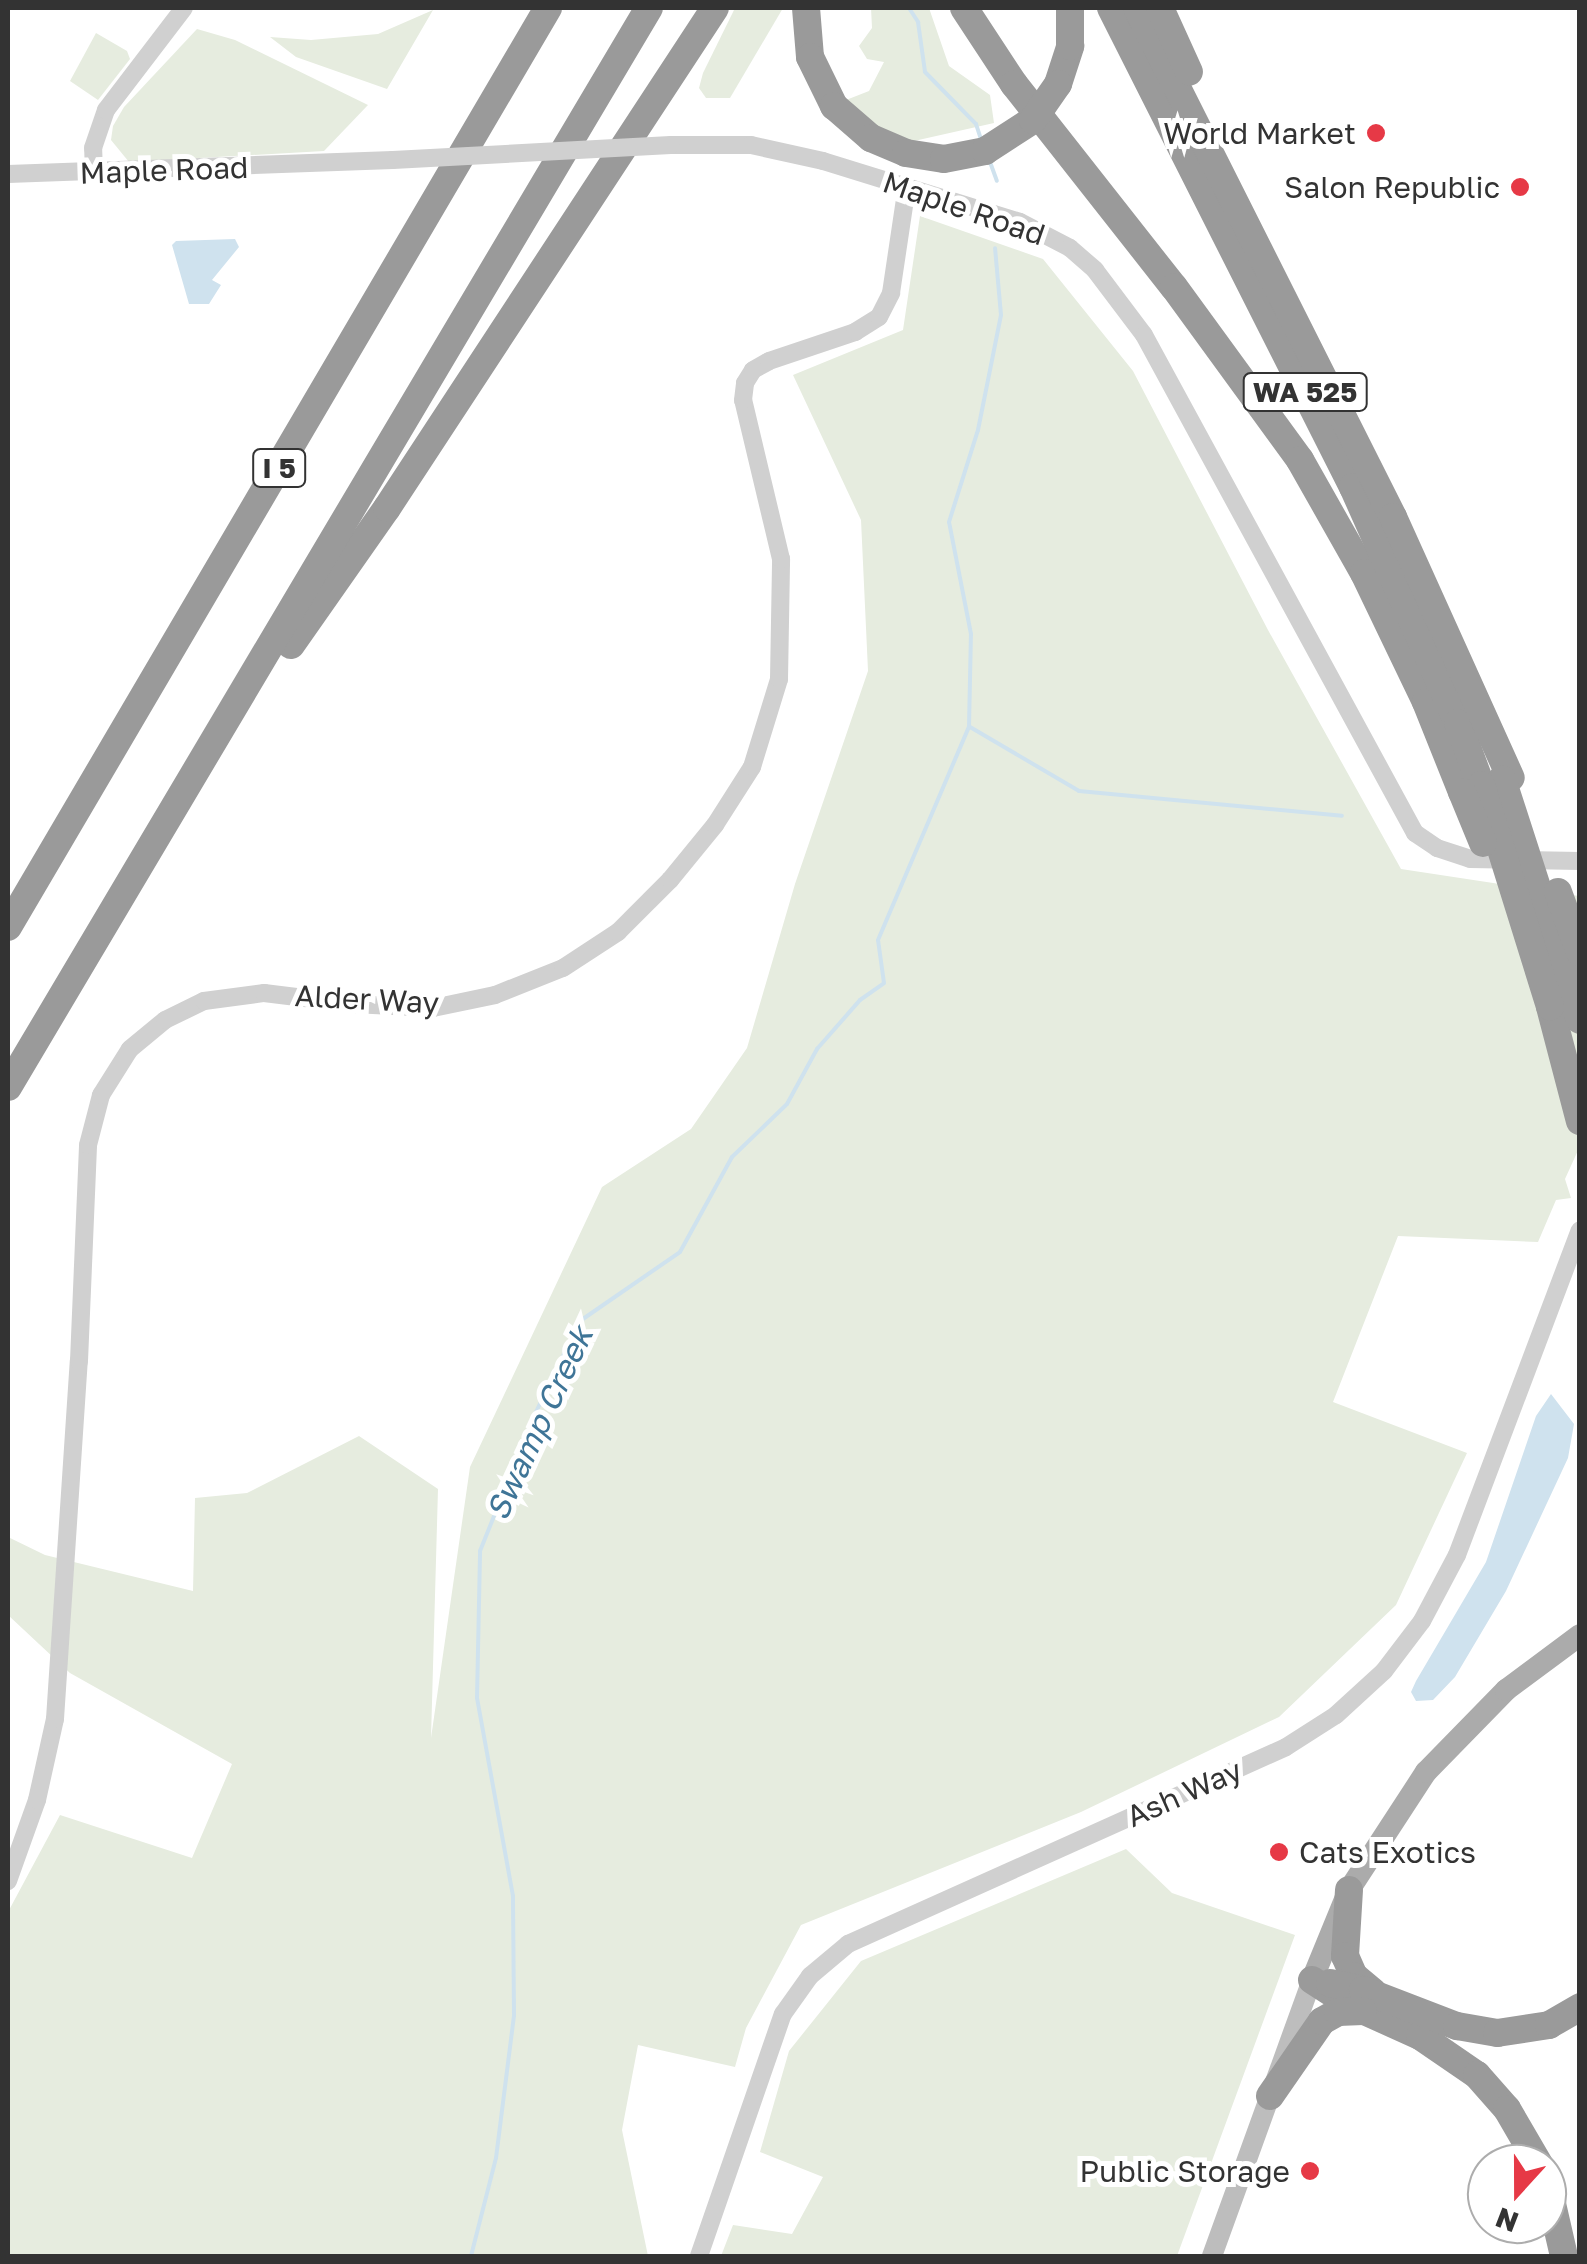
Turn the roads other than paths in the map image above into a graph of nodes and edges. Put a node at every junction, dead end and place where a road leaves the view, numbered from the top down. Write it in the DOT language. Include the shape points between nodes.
graph roads {
  1 [pos="184,8"];
  2 [pos="548,8"];
  3 [pos="648,8"];
  4 [pos="715,8"];
  5 [pos="806,8"];
  6 [pos="964,8"];
  7 [pos="1070,8"];
  8 [pos="1111,8"];
  9 [pos="1137,8"];
  10 [pos="1160,8"];
  11 [pos="94,173"];
  12 [pos="8,174"];
  13 [pos="907,186"];
  14 [pos="1340,410"];
  15 [pos="1489,784"];
  16 [pos="178,806"];
  17 [pos="1580,861"];
  18 [pos="8,927"];
  19 [pos="1580,952"];
  20 [pos="1580,1020"];
  21 [pos="8,1087"];
  22 [pos="1580,1120"];
  23 [pos="1580,1230"];
  24 [pos="1580,1635"];
  25 [pos="8,1881"];
  26 [pos="1349,1890"];
  27 [pos="1312,1980"];
  28 [pos="1371,2003"];
  29 [pos="1580,2007"];
  30 [pos="1270,2096"];
  31 [pos="1527,2144"];
  32 [pos="699,2256"];
  33 [pos="1212,2256"];
  1 -- 11 [label="street" via="106,110 93,148"];
  2 -- 18 [label="highway, I 5"];
  3 -- 16 [label="highway"];
  4 -- 16 [label="highway" via="387,508"];
  5 -- 7 [label="highway, bridge" via="810,57 834,106 870,138 944,159 985,151 1033,120 1058,84 1070,46"];
  6 -- 15 [label="highway" via="1024,98 1300,460 1426,702"];
  8 -- 15 [label="highway, WA 525" via="1352,487"];
  9 -- 14 [label="highway, WA 525"];
  10 -- 14 [label="highway" via="1331,372"];
  11 -- 12 [label="street, Maple Road"];
  11 -- 13 [label="street, Maple Road, bridge" via="751,145"];
  13 -- 17 [label="street, Maple Road" via="1046,234 1095,270 1119,300 1415,832 1470,859"];
  13 -- 25 [label="street, Alder Way" via="890,293 879,316 855,332 770,361 745,383 743,400 781,559 779,678 752,767 670,880 618,932 563,968 495,995 433,1008 264,993 204,1002 165,1020 130,1049 100,1096 88,1144 55,1718 37,1800"];
  14 -- 15 [label="highway, WA 525" via="1470,685"];
  15 -- 19 [label="highway, bridge"];
  15 -- 20 [label="highway, WA 525, bridge"];
  15 -- 22 [label="highway, WA 525, bridge"];
  16 -- 21 [label="highway"];
  23 -- 32 [label="street, Ash Way" via="1457,1554 1422,1621 1384,1671 1286,1748 848,1944 810,1976 784,2014"];
  24 -- 26 [label="main road" via="1470,1723 1415,1787"];
  26 -- 27 [label="main road"];
  26 -- 28 [label="highway" via="1345,1956"];
  27 -- 28 [label="highway"];
  27 -- 30 [label="main road"];
  28 -- 29 [label="highway" via="1497,2033 1549,2025"];
  28 -- 30 [label="highway" via="1322,2021"];
  28 -- 31 [label="highway" via="1476,2075"];
  30 -- 33 [label="main road"];
}
